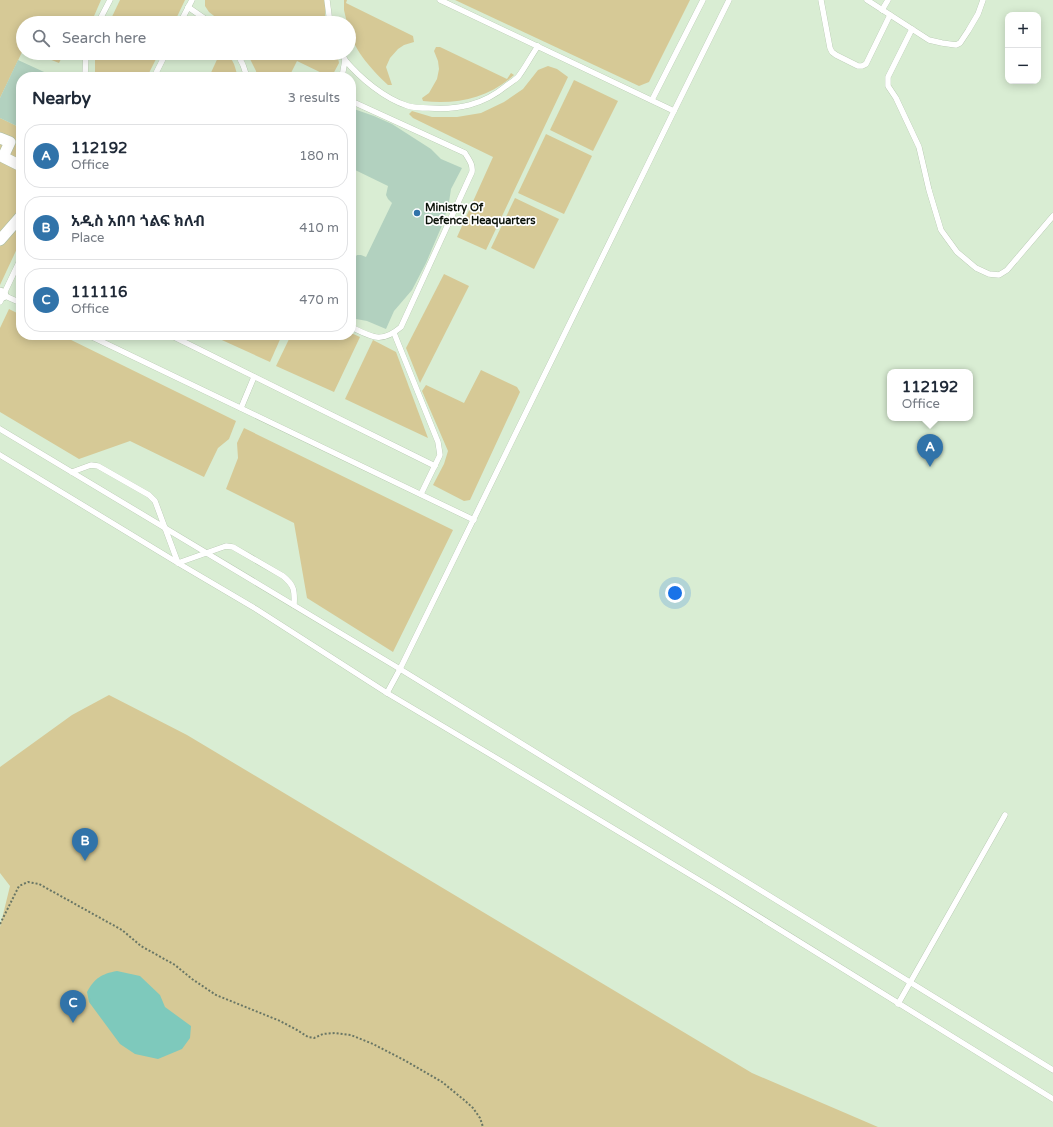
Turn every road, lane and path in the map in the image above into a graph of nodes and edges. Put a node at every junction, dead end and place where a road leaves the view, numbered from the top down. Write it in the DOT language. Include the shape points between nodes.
graph roads {
  1 [pos="110,0"];
  2 [pos="192,0"];
  3 [pos="327,0"];
  4 [pos="440,0"];
  5 [pos="703,0"];
  6 [pos="729,0"];
  7 [pos="821,0"];
  8 [pos="867,0"];
  9 [pos="888,0"];
  10 [pos="983,0"];
  11 [pos="188,7"];
  12 [pos="882,10"];
  13 [pos="890,15"];
  14 [pos="102,16"];
  15 [pos="184,16"];
  16 [pos="201,16"];
  17 [pos="329,16"];
  18 [pos="912,29"];
  19 [pos="538,46"];
  20 [pos="86,60"];
  21 [pos="162,60"];
  22 [pos="240,60"];
  23 [pos="345,60"];
  24 [pos="85,72"];
  25 [pos="156,72"];
  26 [pos="245,72"];
  27 [pos="343,72"];
  28 [pos="652,100"];
  29 [pos="356,104"];
  30 [pos="674,111"];
  31 [pos="0,138"];
  32 [pos="16,164"];
  33 [pos="1053,216"];
  34 [pos="16,222"];
  35 [pos="0,240"];
  36 [pos="16,268"];
  37 [pos="1,297"];
  38 [pos="16,302"];
  39 [pos="356,330"];
  40 [pos="394,333"];
  41 [pos="98,340"];
  42 [pos="180,340"];
  43 [pos="254,377"];
  44 [pos="241,408"];
  45 [pos="0,429"];
  46 [pos="0,455"];
  47 [pos="435,466"];
  48 [pos="72,472"];
  49 [pos="421,494"];
  50 [pos="474,520"];
  51 [pos="164,527"];
  52 [pos="208,553"];
  53 [pos="178,563"];
  54 [pos="294,605"];
  55 [pos="400,669"];
  56 [pos="387,693"];
  57 [pos="1005,815"];
  58 [pos="0,924"];
  59 [pos="911,983"];
  60 [pos="898,1004"];
  61 [pos="1053,1070"];
  62 [pos="1053,1099"];
  63 [pos="483,1127"];
  1 -- 14 [label="lane"];
  2 -- 11 [label="lane"];
  3 -- 17 [label="lane"];
  4 -- 19 [label="lane"];
  5 -- 28 [label="lane"];
  6 -- 30 [label="lane"];
  7 -- 13 [label="lane" via="832,52 858,66 866,64"];
  8 -- 12 [label="lane"];
  9 -- 12 [label="lane"];
  10 -- 18 [label="lane" via="978,14 958,44 929,40"];
  11 -- 15 [label="lane"];
  11 -- 16 [label="lane"];
  12 -- 13 [label="lane"];
  13 -- 18 [label="lane"];
  18 -- 33 [label="lane" via="888,77 888,86 919,147 941,230 956,252 976,268 999,275 1007,270"];
  19 -- 23 [label="lane" via="517,77 495,95 481,102 452,109 408,106 392,99 369,84"];
  19 -- 28 [label="lane"];
  20 -- 24 [label="lane"];
  21 -- 25 [label="lane"];
  22 -- 26 [label="lane"];
  23 -- 27 [label="lane"];
  28 -- 30 [label="lane"];
  29 -- 40 [label="lane" via="464,153 472,166 472,172 405,320"];
  30 -- 50 [label="lane"];
  31 -- 32 [label="street" via="10,142 3,157"];
  34 -- 35 [label="street"];
  36 -- 37 [label="lane"];
  37 -- 38 [label="lane"];
  39 -- 40 [label="lane" via="373,338"];
  40 -- 47 [label="lane" via="438,442 440,456"];
  41 -- 44 [label="lane"];
  42 -- 43 [label="lane"];
  43 -- 44 [label="lane"];
  43 -- 47 [label="lane"];
  44 -- 49 [label="lane"];
  45 -- 48 [label="lane"];
  46 -- 53 [label="lane"];
  47 -- 49 [label="lane"];
  48 -- 51 [label="lane"];
  48 -- 51 [label="lane" via="91,465 98,466 149,495 155,501"];
  49 -- 50 [label="lane"];
  50 -- 55 [label="lane"];
  51 -- 52 [label="lane"];
  51 -- 53 [label="lane"];
  52 -- 53 [label="lane"];
  52 -- 54 [label="lane"];
  52 -- 54 [label="lane" via="226,546 233,547 283,576 294,589"];
  53 -- 56 [label="lane" via="256,609"];
  54 -- 55 [label="lane"];
  55 -- 56 [label="lane"];
  55 -- 59 [label="lane"];
  56 -- 60 [label="lane" via="719,892"];
  57 -- 59 [label="lane"];
  58 -- 63 [label="path" via="19,886 28,882 39,884 122,930 141,946 175,965 216,995 280,1020 308,1037 334,1033 351,1035 404,1060 442,1082 463,1098 480,1118"];
  59 -- 60 [label="lane"];
  59 -- 61 [label="lane"];
  60 -- 62 [label="lane"];
}
